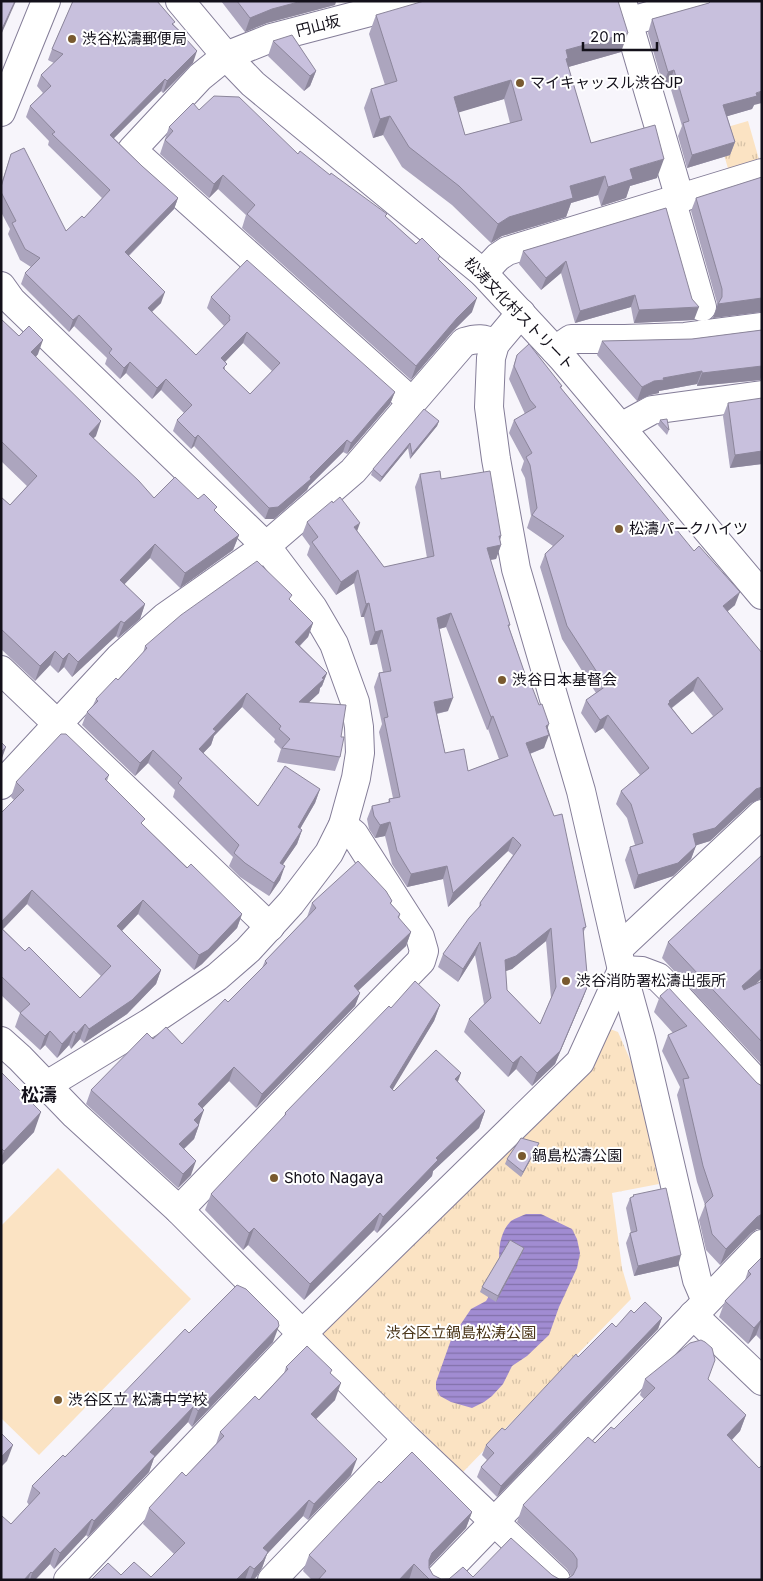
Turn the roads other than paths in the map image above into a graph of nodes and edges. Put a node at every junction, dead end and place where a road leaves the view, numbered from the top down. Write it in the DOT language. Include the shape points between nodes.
graph roads {
  1 [pos="46,1"];
  2 [pos="180,1"];
  3 [pos="412,1"];
  4 [pos="700,1"];
  5 [pos="625,12"];
  6 [pos="226,56"];
  7 [pos="1,112"];
  8 [pos="762,173"];
  9 [pos="676,200"];
  10 [pos="483,272"];
  11 [pos="1,286"];
  12 [pos="702,308"];
  13 [pos="521,313"];
  14 [pos="762,327"];
  15 [pos="495,344"];
  16 [pos="555,350"];
  17 [pos="762,395"];
  18 [pos="412,402"];
  19 [pos="621,426"];
  20 [pos="266,546"];
  21 [pos="762,596"];
  22 [pos="1,670"];
  23 [pos="57,724"];
  24 [pos="1,786"];
  25 [pos="762,814"];
  26 [pos="343,824"];
  27 [pos="270,927"];
  28 [pos="620,960"];
  29 [pos="1,1041"];
  30 [pos="47,1085"];
  31 [pos="762,1088"];
  32 [pos="179,1210"];
  33 [pos="762,1244"];
  34 [pos="700,1308"];
  35 [pos="302,1334"];
  36 [pos="762,1381"];
  37 [pos="407,1439"];
  38 [pos="495,1521"];
  39 [pos="68,1580"];
  40 [pos="272,1580"];
  41 [pos="438,1580"];
  42 [pos="556,1580"];
  1 -- 7 [label="street"];
  2 -- 6 [label="street, 松涛文化村ストリート"];
  3 -- 6 [label="street, 円山坂" via="271,38"];
  4 -- 5 [label="street"];
  5 -- 9 [label="street"];
  6 -- 10 [label="street, 松涛文化村ストリート" via="253,84"];
  6 -- 18 [label="street, 円山坂" via="200,77 132,150"];
  8 -- 9 [label="street"];
  9 -- 10 [label="street" via="507,251"];
  9 -- 12 [label="street"];
  10 -- 13 [label="street, 松涛文化村ストリート"];
  11 -- 20 [label="street" via="11,300"];
  13 -- 15 [label="street"];
  13 -- 16 [label="street, 松涛文化村ストリート"];
  14 -- 16 [label="street" via="685,337 571,339"];
  15 -- 18 [label="street" via="486,339 464,342"];
  15 -- 28 [label="street" via="489,382 491,432 516,569 582,791"];
  16 -- 19 [label="street, 松涛文化村ストリート"];
  17 -- 19 [label="street" via="652,410"];
  18 -- 20 [label="street" via="353,471"];
  19 -- 21 [label="street, 松涛文化村ストリート"];
  20 -- 23 [label="street" via="165,618 119,658"];
  20 -- 26 [label="street" via="313,608 334,644 355,702 360,753"];
  22 -- 23 [label="street"];
  23 -- 24 [label="street"];
  23 -- 27 [label="street"];
  25 -- 28 [label="street"];
  26 -- 27 [label="street" via="329,853"];
  26 -- 32 [label="street" via="354,834 420,938 424,951 422,961"];
  27 -- 30 [label="street" via="217,977"];
  28 -- 31 [label="street" via="658,977"];
  28 -- 34 [label="street" via="697,1280"];
  28 -- 35 [label="street" via="595,1033 580,1062"];
  29 -- 30 [label="street"];
  30 -- 32 [label="street" via="75,1115"];
  32 -- 35 [label="street"];
  33 -- 34 [label="street"];
  34 -- 36 [label="street"];
  34 -- 38 [label="street"];
  35 -- 37 [label="street"];
  35 -- 39 [label="street"];
  37 -- 38 [label="street"];
  37 -- 40 [label="street"];
  38 -- 41 [label="street"];
  38 -- 42 [label="street"];
}
